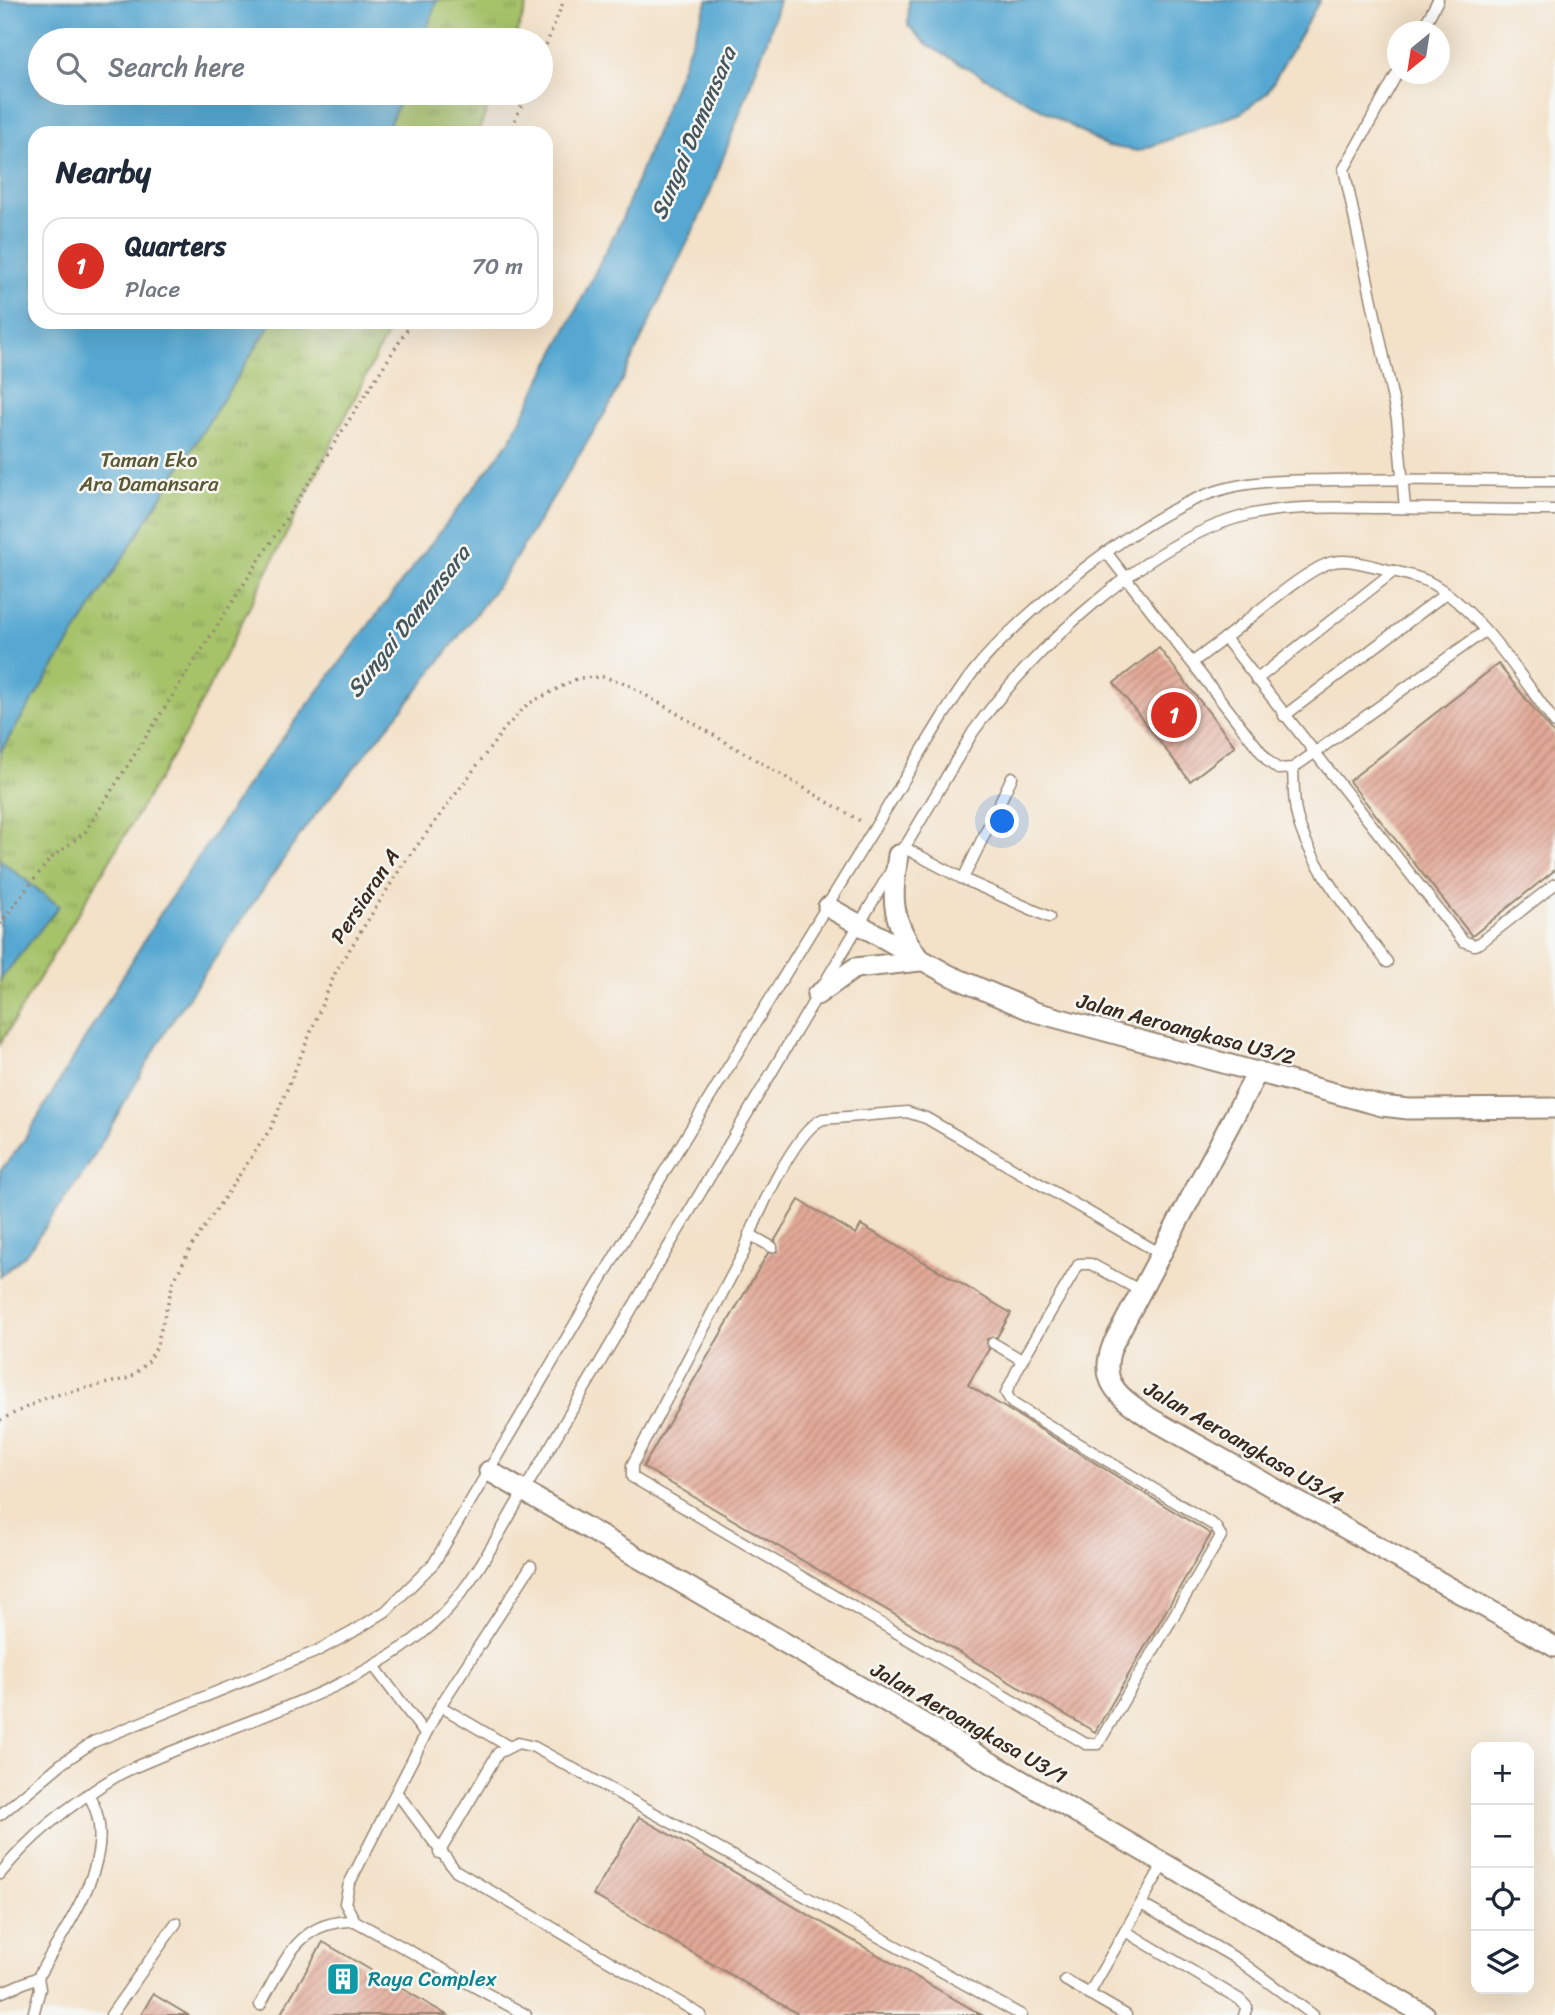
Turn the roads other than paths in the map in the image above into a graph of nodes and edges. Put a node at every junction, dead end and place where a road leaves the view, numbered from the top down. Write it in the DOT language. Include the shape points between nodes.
graph roads {
  1 [pos="1438,0"];
  2 [pos="1427,21"];
  3 [pos="1391,84"];
  4 [pos="1404,478"];
  5 [pos="1555,481"];
  6 [pos="1405,508"];
  7 [pos="1555,510"];
  8 [pos="1106,552"];
  9 [pos="1394,571"];
  10 [pos="1128,577"];
  11 [pos="1445,594"];
  12 [pos="1485,631"];
  13 [pos="1224,638"];
  14 [pos="1192,662"];
  15 [pos="1256,680"];
  16 [pos="1284,716"];
  17 [pos="1555,723"];
  18 [pos="1313,754"];
  19 [pos="1293,768"];
  20 [pos="1012,777"];
  21 [pos="901,851"];
  22 [pos="962,879"];
  23 [pos="1555,884"];
  24 [pos="828,907"];
  25 [pos="1049,917"];
  26 [pos="858,925"];
  27 [pos="921,961"];
  28 [pos="1387,962"];
  29 [pos="817,995"];
  30 [pos="1258,1071"];
  31 [pos="1555,1108"];
  32 [pos="749,1234"];
  33 [pos="772,1247"];
  34 [pos="1160,1254"];
  35 [pos="1140,1291"];
  36 [pos="993,1343"];
  37 [pos="1021,1360"];
  38 [pos="489,1471"];
  39 [pos="524,1492"];
  40 [pos="531,1566"];
  41 [pos="1555,1647"];
  42 [pos="374,1666"];
  43 [pos="440,1706"];
  44 [pos="425,1734"];
  45 [pos="508,1746"];
  46 [pos="397,1793"];
  47 [pos="88,1794"];
  48 [pos="0,1815"];
  49 [pos="439,1853"];
  50 [pos="1164,1863"];
  51 [pos="0,1874"];
  52 [pos="1140,1904"];
  53 [pos="355,1921"];
  54 [pos="176,1923"];
  55 [pos="1125,1931"];
  56 [pos="38,1977"];
  57 [pos="1065,1980"];
  58 [pos="0,1993"];
  59 [pos="1089,1994"];
  60 [pos="260,2005"];
  61 [pos="1299,2011"];
  62 [pos="33,2015"];
  63 [pos="111,2015"];
  64 [pos="526,2015"];
  65 [pos="701,2015"];
  66 [pos="1021,2015"];
  67 [pos="1126,2015"];
  68 [pos="1244,2015"];
  69 [pos="1313,2015"];
  70 [pos="1425,2015"];
  1 -- 2 [label="lane"];
  3 -- 4 [label="lane" via="1344,169 1397,419"];
  4 -- 5 [label="lane"];
  4 -- 6 [label="lane"];
  4 -- 8 [label="lane" via="1258,483 1217,490 1155,520"];
  6 -- 7 [label="lane"];
  6 -- 10 [label="lane" via="1252,514 1200,532"];
  8 -- 10 [label="lane"];
  8 -- 24 [label="lane" via="1012,630 973,672"];
  9 -- 11 [label="lane" via="1428,582"];
  9 -- 13 [label="lane" via="1353,561 1332,562"];
  9 -- 15 [label="lane"];
  10 -- 14 [label="lane"];
  10 -- 21 [label="lane" via="1035,657 999,696"];
  11 -- 12 [label="lane"];
  11 -- 16 [label="lane"];
  12 -- 17 [label="lane"];
  12 -- 18 [label="lane"];
  13 -- 14 [label="lane"];
  13 -- 15 [label="lane"];
  14 -- 19 [label="lane" via="1268,761 1278,769"];
  15 -- 16 [label="lane"];
  16 -- 18 [label="lane"];
  18 -- 19 [label="lane"];
  18 -- 23 [label="lane" via="1468,944 1480,943"];
  19 -- 28 [label="lane" via="1302,834 1346,907"];
  20 -- 22 [label="lane"];
  21 -- 22 [label="lane"];
  21 -- 26 [label="lane"];
  21 -- 27 [label="street" via="892,900 901,933"];
  22 -- 25 [label="lane"];
  24 -- 26 [label="street, Jalan Aeroangkasa U3/2"];
  24 -- 38 [label="lane" via="665,1171"];
  26 -- 27 [label="street, Jalan Aeroangkasa U3/2"];
  26 -- 29 [label="lane"];
  27 -- 29 [label="street" via="855,968"];
  27 -- 30 [label="street, Jalan Aeroangkasa U3/2" via="1035,1012"];
  29 -- 39 [label="lane"];
  30 -- 31 [label="street, Jalan Aeroangkasa U3/2" via="1382,1106"];
  30 -- 34 [label="street, Jalan Aeroangkasa U3/4"];
  32 -- 33 [label="lane"];
  32 -- 34 [label="lane" via="813,1123 907,1112 926,1118"];
  32 -- 37 [label="lane" via="744,1252 632,1465 632,1477 1092,1746 1103,1740 1222,1536 1215,1526 1012,1403 1006,1393"];
  34 -- 35 [label="street, Jalan Aeroangkasa U3/4"];
  35 -- 37 [label="lane" via="1091,1264 1079,1264"];
  35 -- 41 [label="street, Jalan Aeroangkasa U3/4" via="1107,1360 1107,1374 1126,1401"];
  36 -- 37 [label="lane"];
  38 -- 39 [label="street, Jalan Aeroangkasa U3/1"];
  38 -- 48 [label="lane" via="434,1563 386,1611 315,1652 93,1742"];
  39 -- 42 [label="lane" via="482,1562 441,1615"];
  39 -- 50 [label="street, Jalan Aeroangkasa U3/1"];
  40 -- 43 [label="lane"];
  42 -- 44 [label="lane"];
  42 -- 47 [label="lane" via="160,1755"];
  43 -- 44 [label="lane"];
  43 -- 45 [label="lane"];
  44 -- 46 [label="lane"];
  45 -- 49 [label="lane" via="490,1763"];
  45 -- 66 [label="lane" via="534,1747"];
  46 -- 49 [label="lane"];
  46 -- 53 [label="lane" via="349,1884 345,1903"];
  47 -- 51 [label="lane" via="25,1845"];
  47 -- 56 [label="lane" via="96,1807 100,1835 95,1866"];
  49 -- 65 [label="lane" via="470,1881"];
  50 -- 52 [label="lane"];
  50 -- 70 [label="street, Jalan Aeroangkasa U3/1"];
  52 -- 55 [label="lane"];
  52 -- 61 [label="lane" via="1237,1959"];
  53 -- 60 [label="lane" via="316,1927 298,1941"];
  53 -- 64 [label="lane"];
  54 -- 63 [label="lane"];
  55 -- 59 [label="lane"];
  55 -- 68 [label="lane" via="1239,1999 1247,2007"];
  56 -- 58 [label="lane"];
  56 -- 62 [label="lane"];
  57 -- 59 [label="lane"];
  59 -- 67 [label="lane"];
  61 -- 69 [label="lane"];
}
